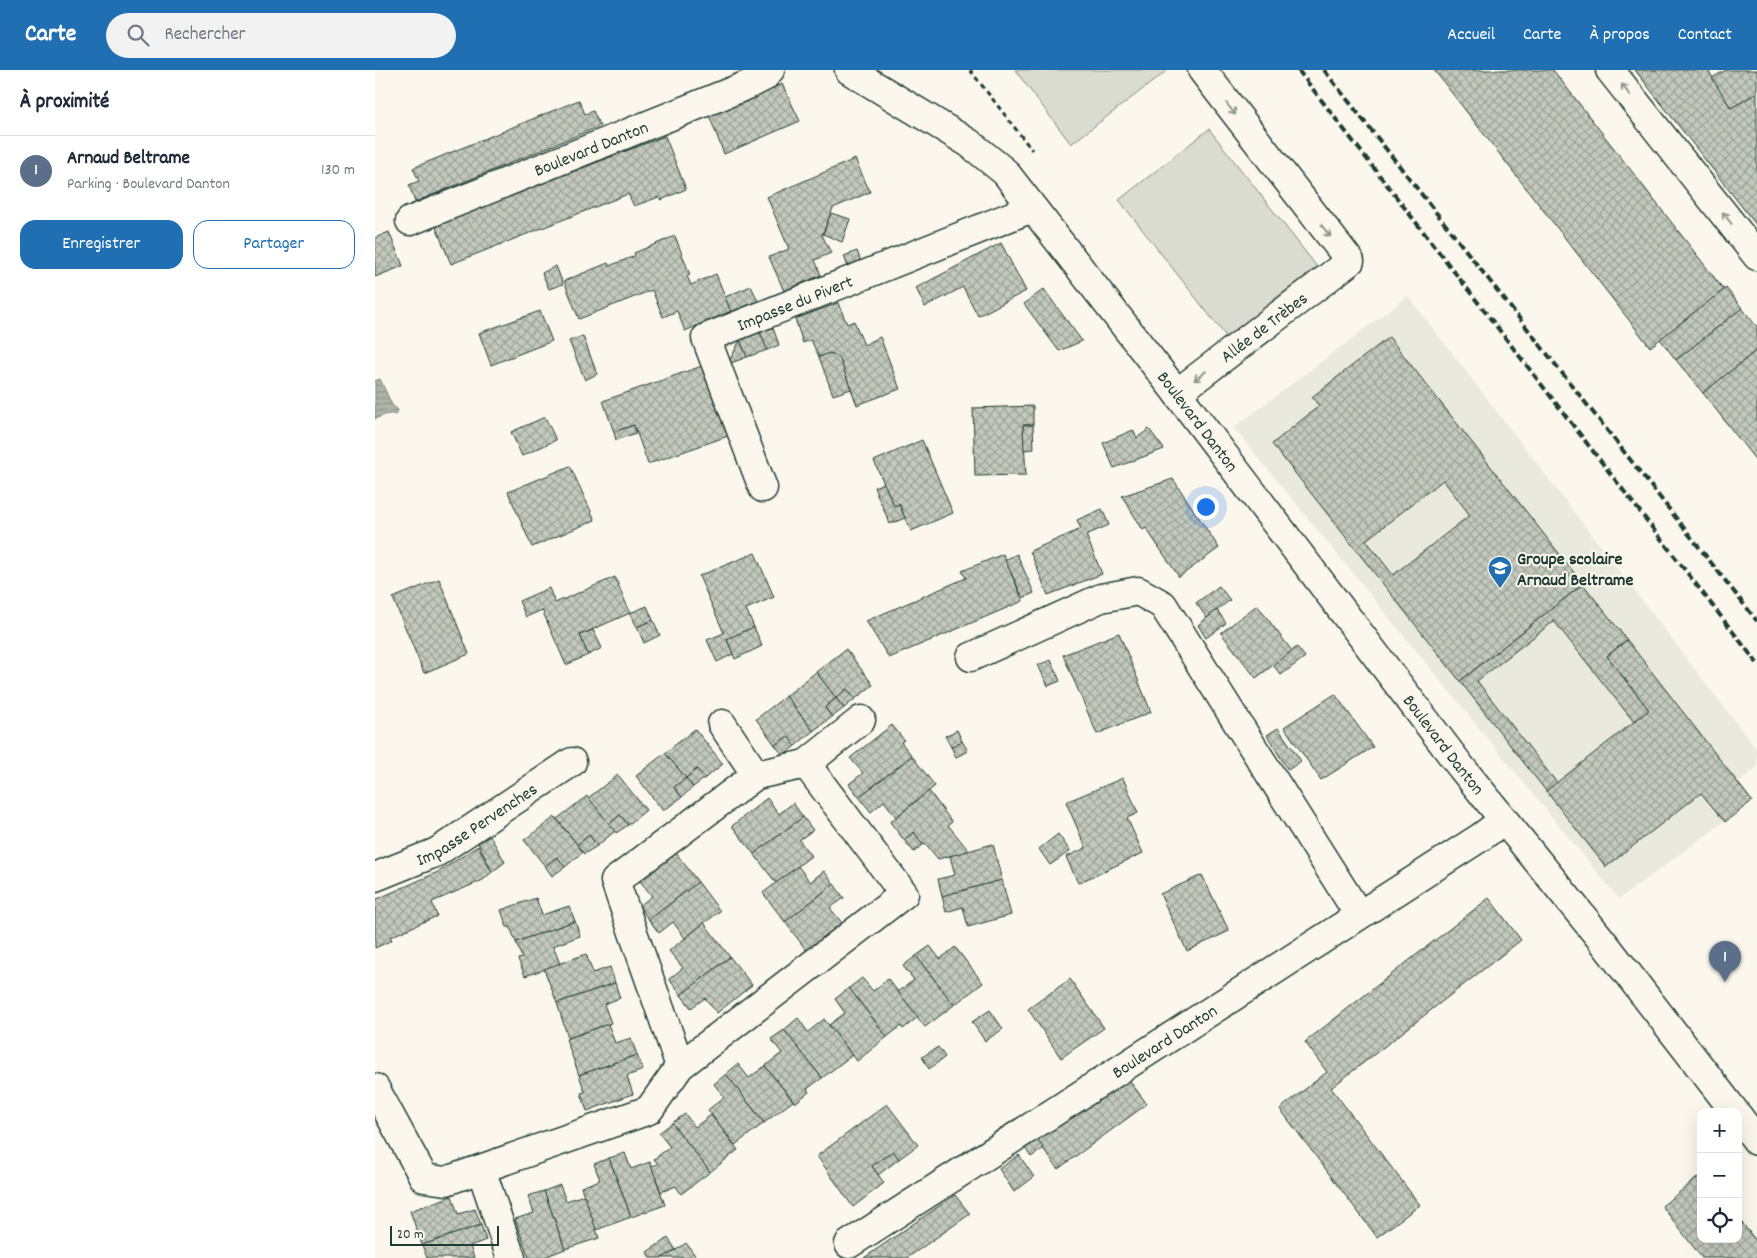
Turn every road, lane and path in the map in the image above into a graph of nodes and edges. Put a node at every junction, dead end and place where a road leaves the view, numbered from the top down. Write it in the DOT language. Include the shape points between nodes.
graph roads {
  1 [pos="769,70"];
  2 [pos="849,70"];
  3 [pos="1201,70"];
  4 [pos="1610,70"];
  5 [pos="1032,208"];
  6 [pos="410,221"];
  7 [pos="1757,256"];
  8 [pos="1177,393"];
  9 [pos="763,488"];
  10 [pos="971,657"];
  11 [pos="861,720"];
  12 [pos="722,724"];
  13 [pos="572,762"];
  14 [pos="806,764"];
  15 [pos="757,775"];
  16 [pos="1504,820"];
  17 [pos="375,877"];
  18 [pos="1359,915"];
  19 [pos="680,1066"];
  20 [pos="375,1088"];
  21 [pos="1732,1108"];
  22 [pos="1742,1121"];
  23 [pos="1757,1140"];
  24 [pos="481,1169"];
  25 [pos="849,1244"];
  26 [pos="511,1258"];
  1 -- 6 [label="street, Boulevard Danton" via="750,84"];
  2 -- 5 [label="street, Boulevard Danton" via="969,143 1005,172"];
  3 -- 8 [label="street, Allée de Trèbes, one-way" via="1349,261"];
  7 -- 4 [label="street, one-way"];
  5 -- 8 [label="street, Boulevard Danton"];
  5 -- 9 [label="street, Impasse du Pivert" via="706,338"];
  8 -- 16 [label="street, Boulevard Danton"];
  10 -- 18 [label="street" via="1101,598 1138,591 1163,606"];
  11 -- 14 [label="street"];
  12 -- 15 [label="street"];
  13 -- 17 [label="street, Impasse Pervenches" via="437,852"];
  14 -- 15 [label="street"];
  14 -- 19 [label="street" via="904,894"];
  15 -- 19 [label="street" via="615,881"];
  16 -- 18 [label="street, Boulevard Danton"];
  16 -- 21 [label="street, Boulevard Danton"];
  18 -- 25 [label="street, Boulevard Danton"];
  19 -- 24 [label="street" via="649,1110"];
  20 -- 24 [label="street" via="425,1178 446,1182"];
  22 -- 23 [label="street"];
  24 -- 26 [label="street"];
}
